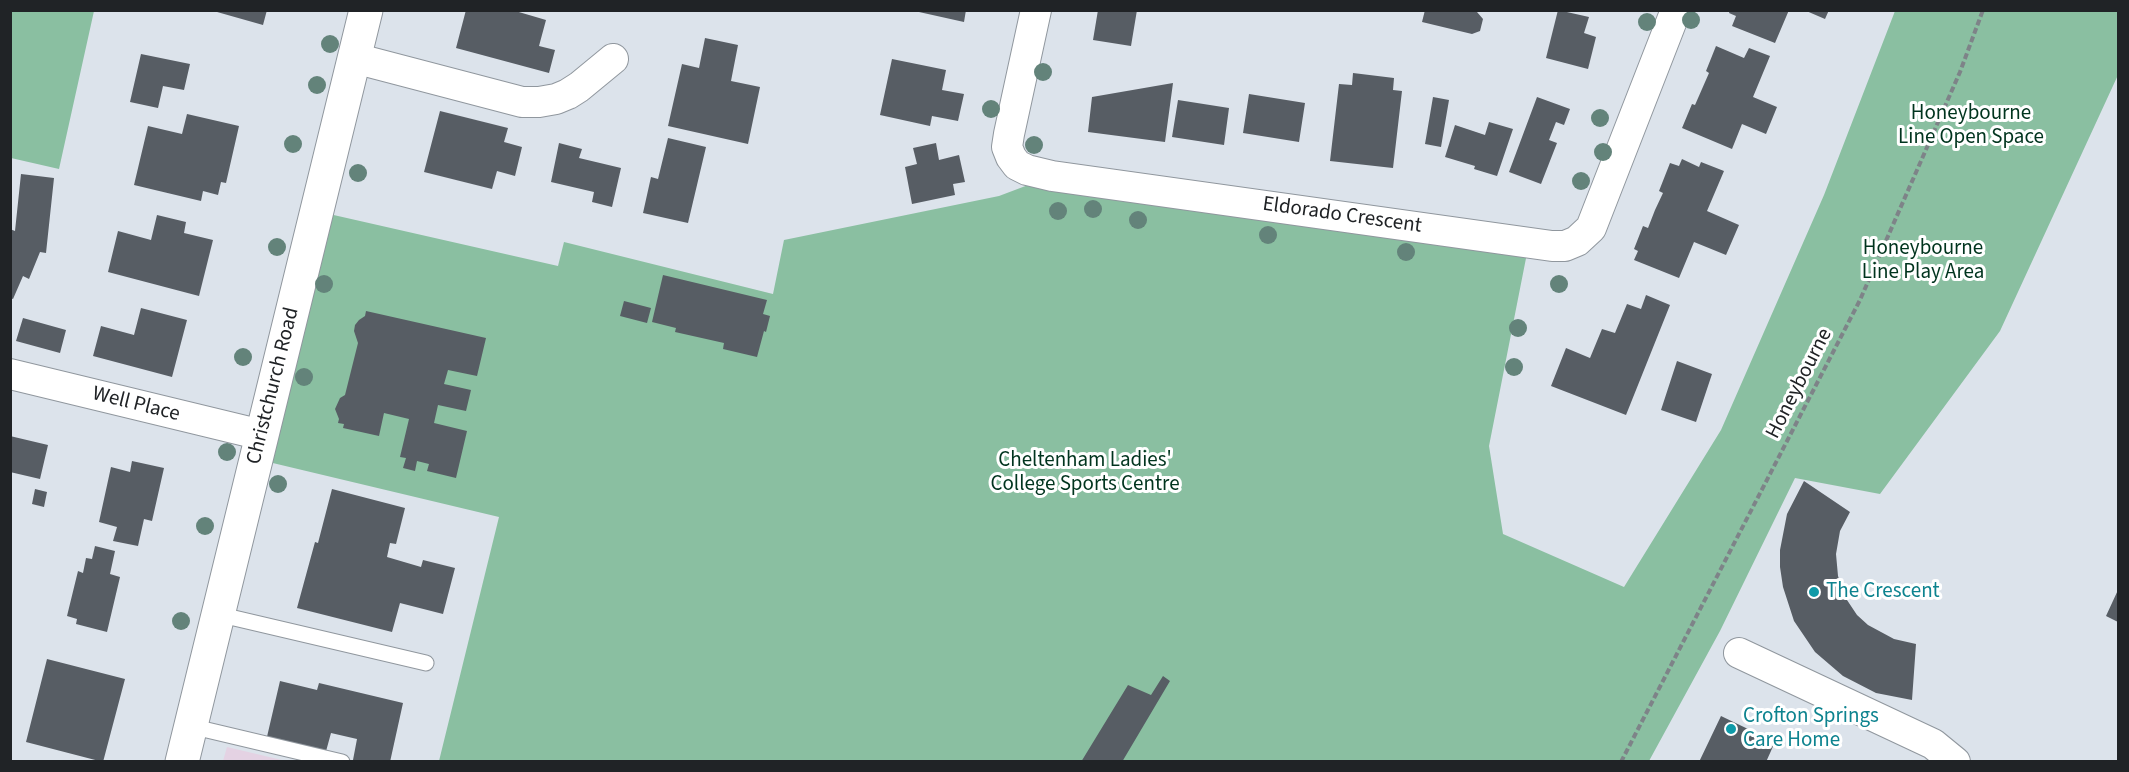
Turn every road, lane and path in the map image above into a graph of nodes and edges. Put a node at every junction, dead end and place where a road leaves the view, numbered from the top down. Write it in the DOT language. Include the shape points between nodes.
graph roads {
  1 [pos="366,10"];
  2 [pos="1036,10"];
  3 [pos="1676,10"];
  4 [pos="1983,10"];
  5 [pos="354,58"];
  6 [pos="613,59"];
  7 [pos="10,374"];
  8 [pos="262,435"];
  9 [pos="218,614"];
  10 [pos="1739,653"];
  11 [pos="426,663"];
  12 [pos="190,726"];
  13 [pos="182,762"];
  14 [pos="342,762"];
  15 [pos="1621,762"];
  16 [pos="1955,762"];
  1 -- 5 [label="street, Christchurch Road"];
  2 -- 3 [label="street, Eldorado Crescent" via="1008,147 1017,165 1027,170 1565,246 1591,228"];
  4 -- 15 [label="path, Honeybourne" via="1960,72 1860,300"];
  5 -- 6 [label="street" via="522,102 568,94"];
  5 -- 8 [label="street, Christchurch Road"];
  7 -- 8 [label="street, Well Place"];
  8 -- 9 [label="street, Christchurch Road"];
  9 -- 11 [label="lane"];
  9 -- 12 [label="street, Christchurch Road"];
  10 -- 16 [label="street" via="1933,744"];
  12 -- 13 [label="street, Christchurch Road"];
  12 -- 14 [label="lane"];
}
